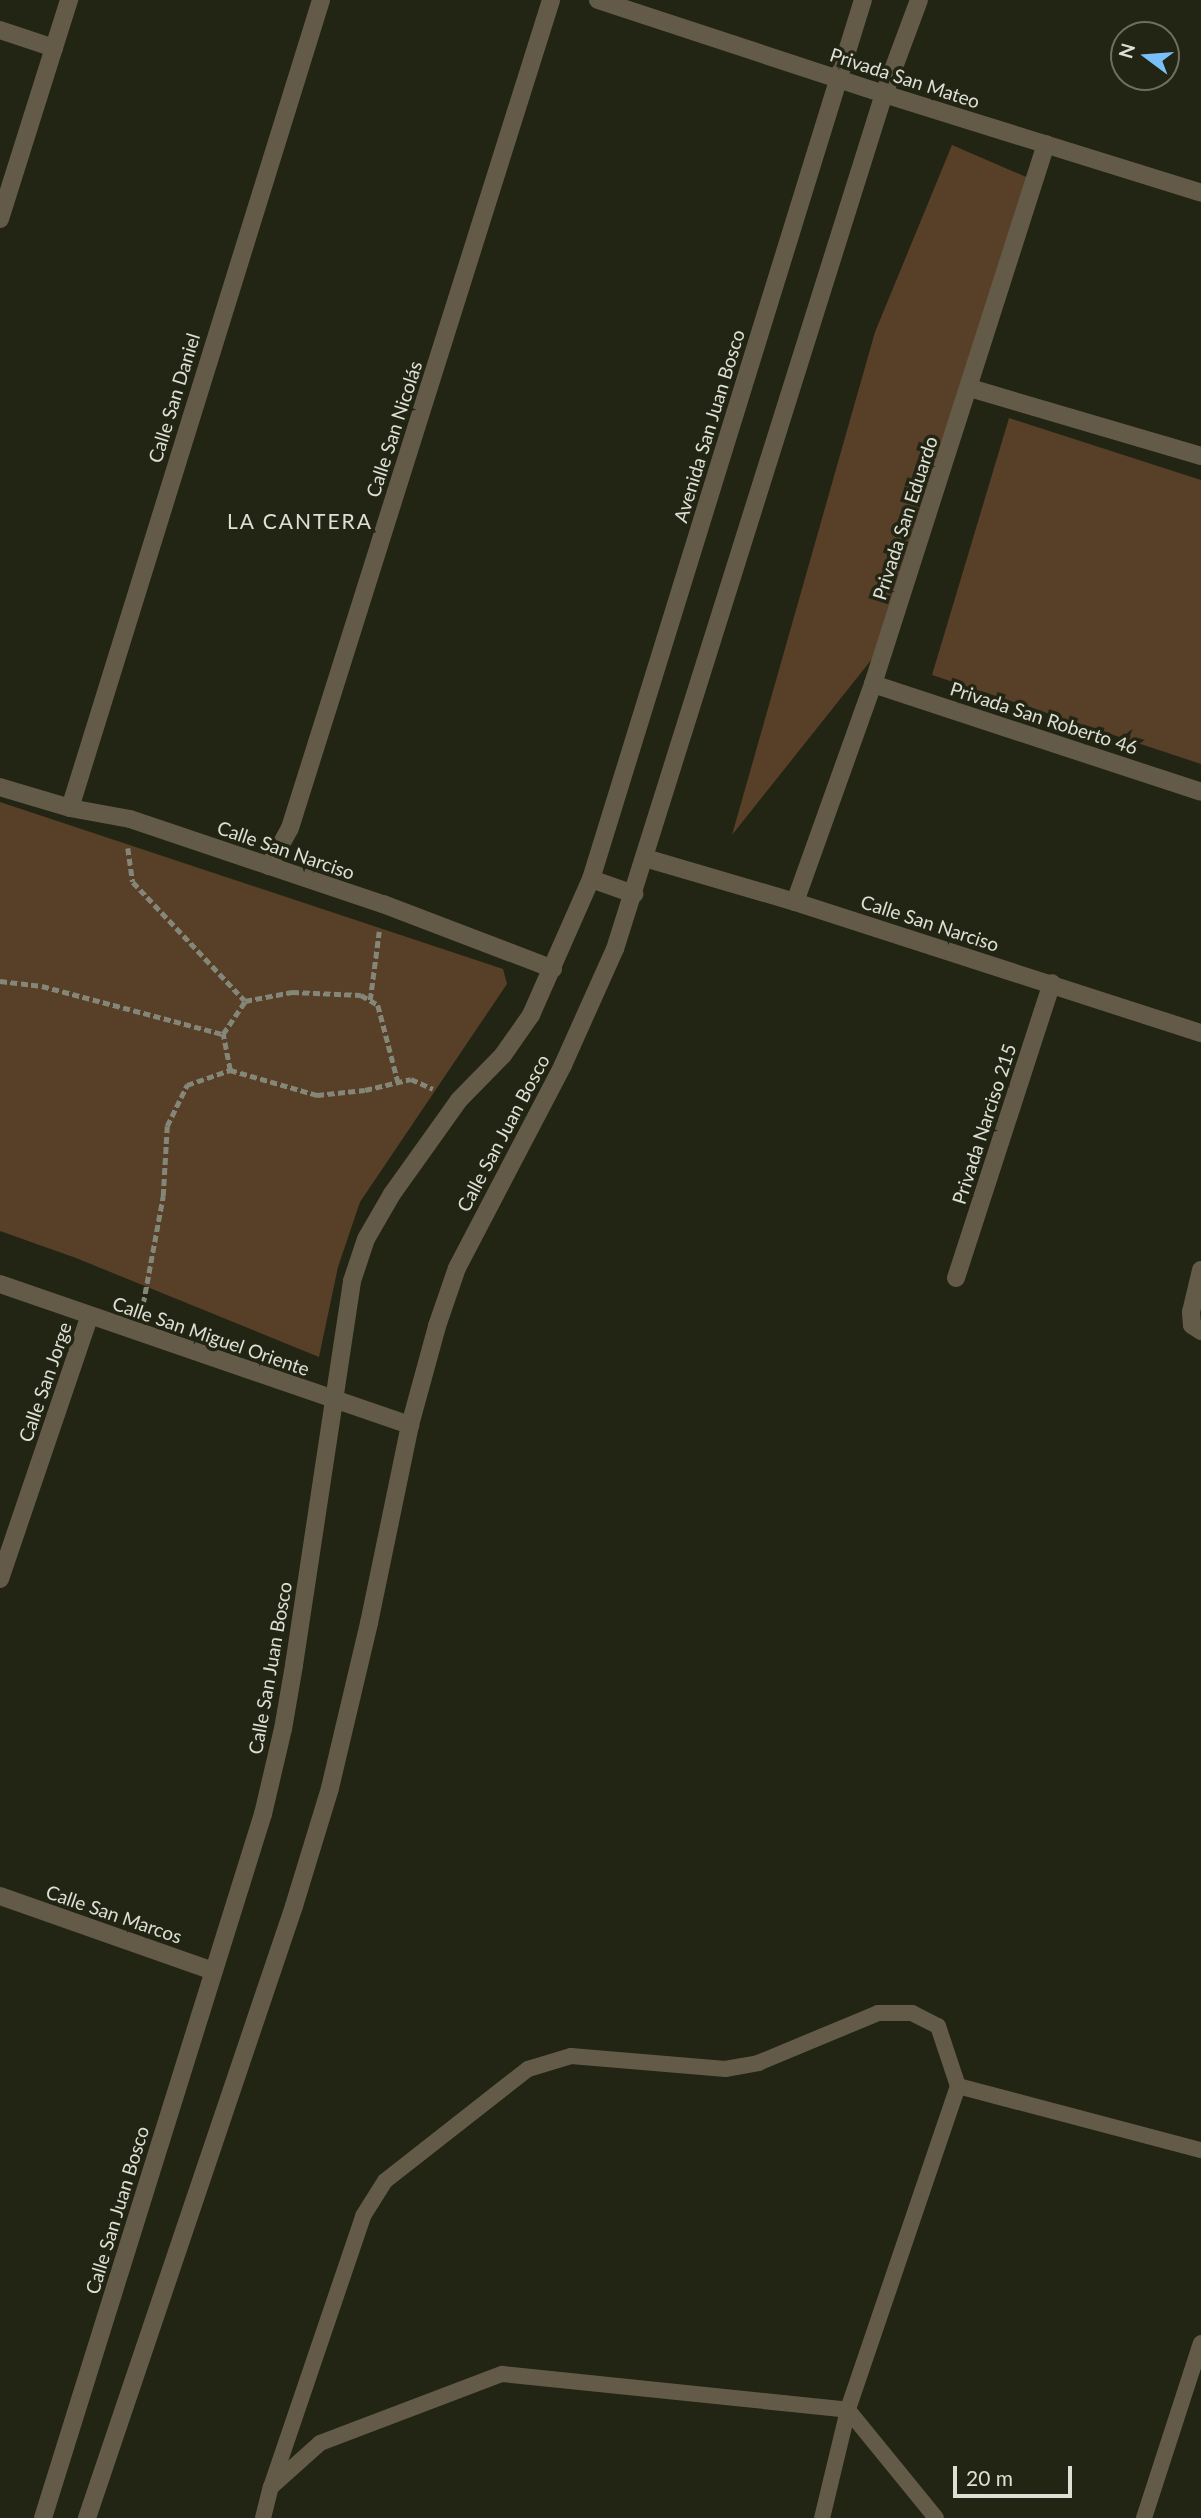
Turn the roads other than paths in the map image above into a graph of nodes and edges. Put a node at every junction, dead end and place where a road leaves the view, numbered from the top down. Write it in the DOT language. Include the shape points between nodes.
graph roads {
  1 [pos="69,0"];
  2 [pos="321,0"];
  3 [pos="551,0"];
  4 [pos="598,0"];
  5 [pos="863,0"];
  6 [pos="919,0"];
  7 [pos="0,30"];
  8 [pos="54,48"];
  9 [pos="838,79"];
  10 [pos="884,94"];
  11 [pos="1046,144"];
  12 [pos="1201,193"];
  13 [pos="0,219"];
  14 [pos="970,388"];
  15 [pos="1201,456"];
  16 [pos="873,684"];
  17 [pos="0,787"];
  18 [pos="1201,792"];
  19 [pos="69,808"];
  20 [pos="645,858"];
  21 [pos="269,866"];
  22 [pos="594,872"];
  23 [pos="634,894"];
  24 [pos="795,902"];
  25 [pos="553,969"];
  26 [pos="1052,983"];
  27 [pos="1201,1033"];
  28 [pos="1201,1270"];
  29 [pos="956,1278"];
  30 [pos="0,1284"];
  31 [pos="89,1317"];
  32 [pos="1201,1331"];
  33 [pos="333,1400"];
  34 [pos="410,1425"];
  35 [pos="0,1579"];
  36 [pos="0,1896"];
  37 [pos="213,1970"];
  38 [pos="958,2086"];
  39 [pos="1201,2150"];
  40 [pos="1201,2343"];
  41 [pos="848,2410"];
  42 [pos="271,2487"];
  43 [pos="43,2518"];
  44 [pos="87,2518"];
  45 [pos="263,2518"];
  46 [pos="822,2518"];
  47 [pos="936,2518"];
  48 [pos="1144,2518"];
  1 -- 8 [label="street"];
  2 -- 19 [label="street, Calle San Daniel"];
  3 -- 21 [label="street, Calle San Nicolás" via="290,828"];
  4 -- 9 [label="street, Privada San Mateo"];
  5 -- 9 [label="street, Avenida San Juan Bosco"];
  6 -- 10 [label="street"];
  7 -- 8 [label="street"];
  8 -- 13 [label="street"];
  9 -- 10 [label="street, Privada San Mateo"];
  9 -- 22 [label="street, Avenida San Juan Bosco"];
  10 -- 11 [label="street, Privada San Mateo"];
  10 -- 20 [label="street"];
  11 -- 12 [label="street, Privada San Mateo"];
  11 -- 14 [label="street, Privada San Eduardo"];
  14 -- 15 [label="street"];
  14 -- 16 [label="street, Privada San Eduardo"];
  16 -- 18 [label="street, Privada San Roberto 46"];
  16 -- 24 [label="street, Privada San Eduardo"];
  17 -- 19 [label="street, Calle San Narciso"];
  19 -- 21 [label="street, Calle San Narciso" via="130,819"];
  20 -- 23 [label="street, Calle San Juan Bosco"];
  20 -- 24 [label="street, Calle San Narciso"];
  21 -- 25 [label="street, Calle San Narciso"];
  22 -- 23 [label="street"];
  22 -- 25 [label="street, Calle San Juan Bosco"];
  23 -- 34 [label="street, Calle San Juan Bosco" via="598,991 457,1268"];
  24 -- 26 [label="street, Calle San Narciso"];
  25 -- 33 [label="street, Calle San Juan Bosco" via="531,1015 503,1055 460,1100 366,1239 352,1281"];
  26 -- 27 [label="street, Calle San Narciso"];
  26 -- 29 [label="street, Privada Narciso 215"];
  28 -- 32 [label="street" via="1191,1312 1192,1325"];
  30 -- 31 [label="street, Calle San Miguel Oriente"];
  31 -- 33 [label="street, Calle San Miguel Oriente"];
  31 -- 35 [label="street, Calle San Jorge"];
  33 -- 34 [label="street, Calle San Miguel Oriente"];
  33 -- 37 [label="street, Calle San Juan Bosco" via="283,1729 263,1814"];
  34 -- 44 [label="street, Calle San Juan Bosco" via="330,1788"];
  36 -- 37 [label="street, Calle San Marcos"];
  37 -- 43 [label="street, Calle San Juan Bosco"];
  38 -- 39 [label="lane"];
  38 -- 41 [label="lane"];
  38 -- 42 [label="lane" via="938,2026 912,2013 878,2013 758,2063 725,2069 571,2056 528,2069 384,2181 363,2216"];
  40 -- 48 [label="lane"];
  41 -- 42 [label="lane" via="502,2374 320,2443"];
  41 -- 46 [label="lane"];
  41 -- 47 [label="lane"];
  42 -- 45 [label="lane"];
}
